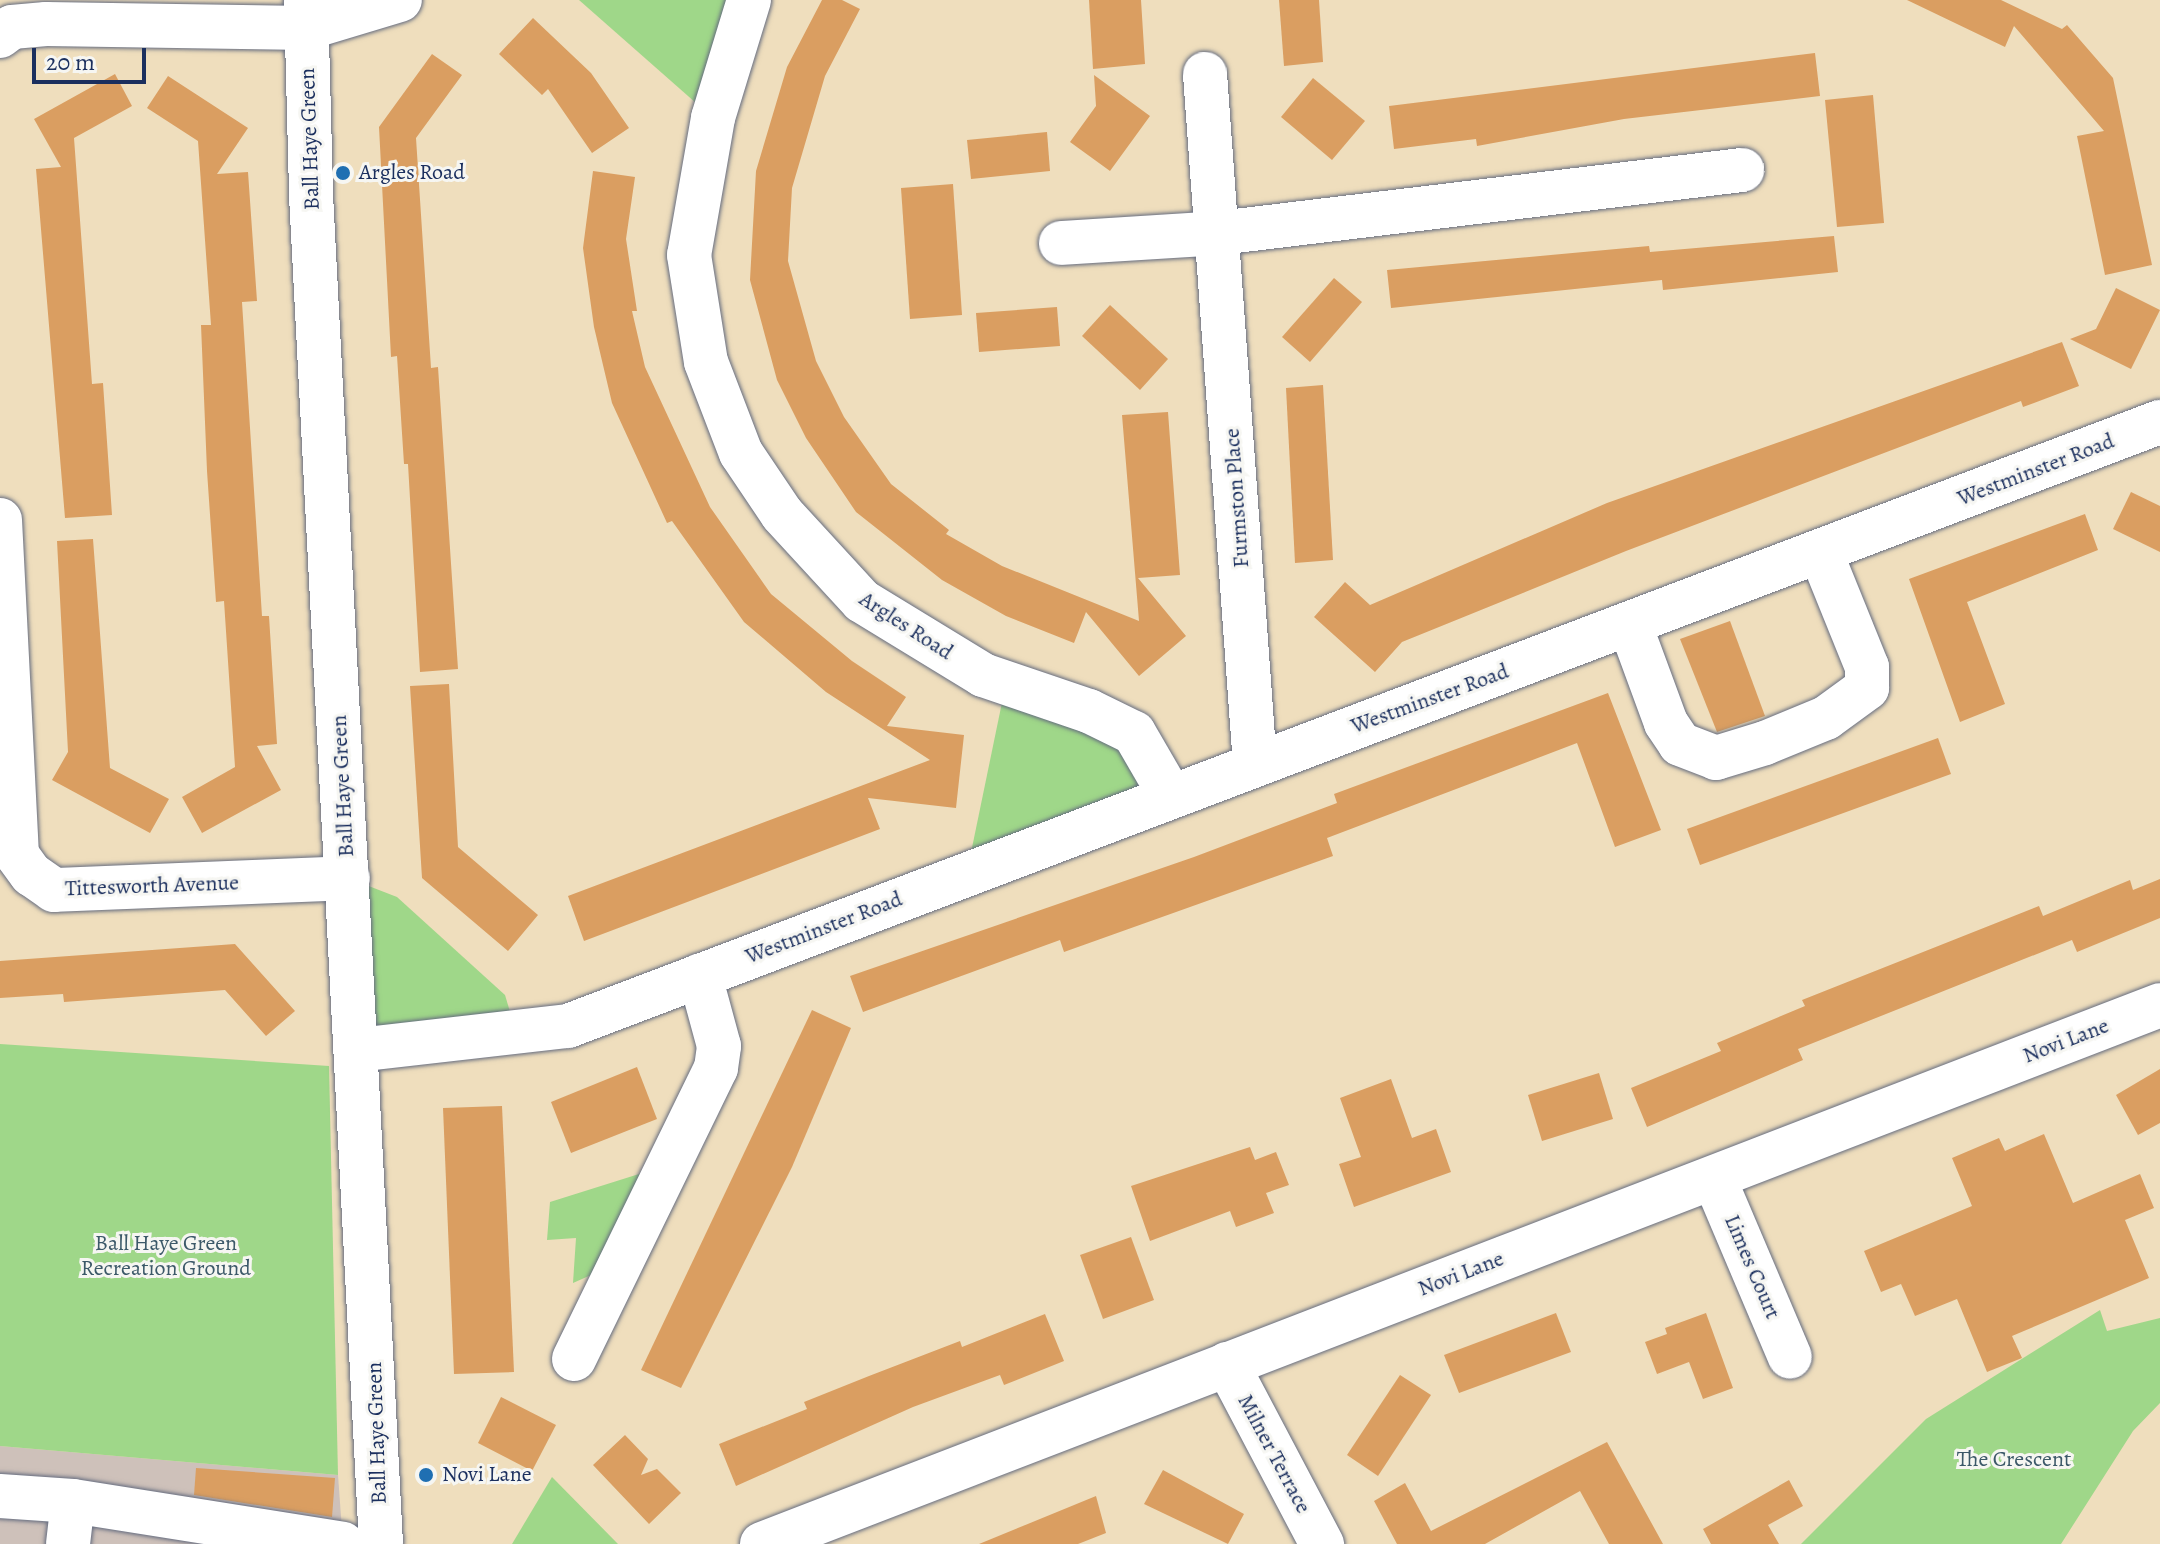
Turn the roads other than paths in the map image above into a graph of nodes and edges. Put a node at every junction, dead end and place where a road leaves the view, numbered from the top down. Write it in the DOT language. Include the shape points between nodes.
graph roads {
  1 [pos="400,0"];
  2 [pos="749,0"];
  3 [pos="307,14"];
  4 [pos="0,36"];
  5 [pos="1205,74"];
  6 [pos="1742,170"];
  7 [pos="1219,233"];
  8 [pos="1061,243"];
  9 [pos="2160,422"];
  10 [pos="1,536"];
  11 [pos="1821,553"];
  12 [pos="1630,625"];
  13 [pos="1255,764"];
  14 [pos="1170,795"];
  15 [pos="348,878"];
  16 [pos="700,976"];
  17 [pos="2160,1005"];
  18 [pos="357,1050"];
  19 [pos="1714,1178"];
  20 [pos="1790,1357"];
  21 [pos="574,1359"];
  22 [pos="1227,1364"];
  23 [pos="0,1496"];
  24 [pos="73,1501"];
  25 [pos="830,1532"];
  26 [pos="68,1544"];
  27 [pos="343,1544"];
  28 [pos="381,1544"];
  29 [pos="762,1544"];
  30 [pos="1322,1544"];
  1 -- 3 [label="street"];
  2 -- 14 [label="street, Argles Road" via="713,118 689,255 706,362 741,453 782,514 862,601 983,675 1089,711 1134,733"];
  3 -- 4 [label="street" via="46,24 12,27"];
  3 -- 15 [label="street, Ball Haye Green" via="311,195"];
  5 -- 7 [label="street, Furmston Place"];
  6 -- 7 [label="street"];
  7 -- 8 [label="street"];
  7 -- 13 [label="street, Furmston Place"];
  9 -- 11 [label="street, Westminster Road"];
  10 -- 15 [label="street, Tittesworth Avenue" via="17,855 31,874 54,890"];
  11 -- 12 [label="street, Westminster Road"];
  11 -- 12 [label="street" via="1867,667 1867,688 1826,718 1765,743 1716,758 1680,744 1666,723"];
  12 -- 13 [label="street, Westminster Road"];
  13 -- 14 [label="street, Westminster Road"];
  14 -- 16 [label="street, Westminster Road"];
  15 -- 18 [label="street, Ball Haye Green"];
  16 -- 18 [label="street, Westminster Road" via="568,1026"];
  16 -- 21 [label="street" via="719,1046 716,1068"];
  17 -- 19 [label="street, Novi Lane"];
  18 -- 28 [label="street, Ball Haye Green"];
  19 -- 20 [label="street, Limes Court"];
  19 -- 22 [label="street, Novi Lane"];
  22 -- 25 [label="street, Novi Lane"];
  22 -- 30 [label="street, Milner Terrace"];
  23 -- 24 [label="street"];
  24 -- 26 [label="street"];
  24 -- 27 [label="street"];
  25 -- 29 [label="street, Novi Lane"];
}
